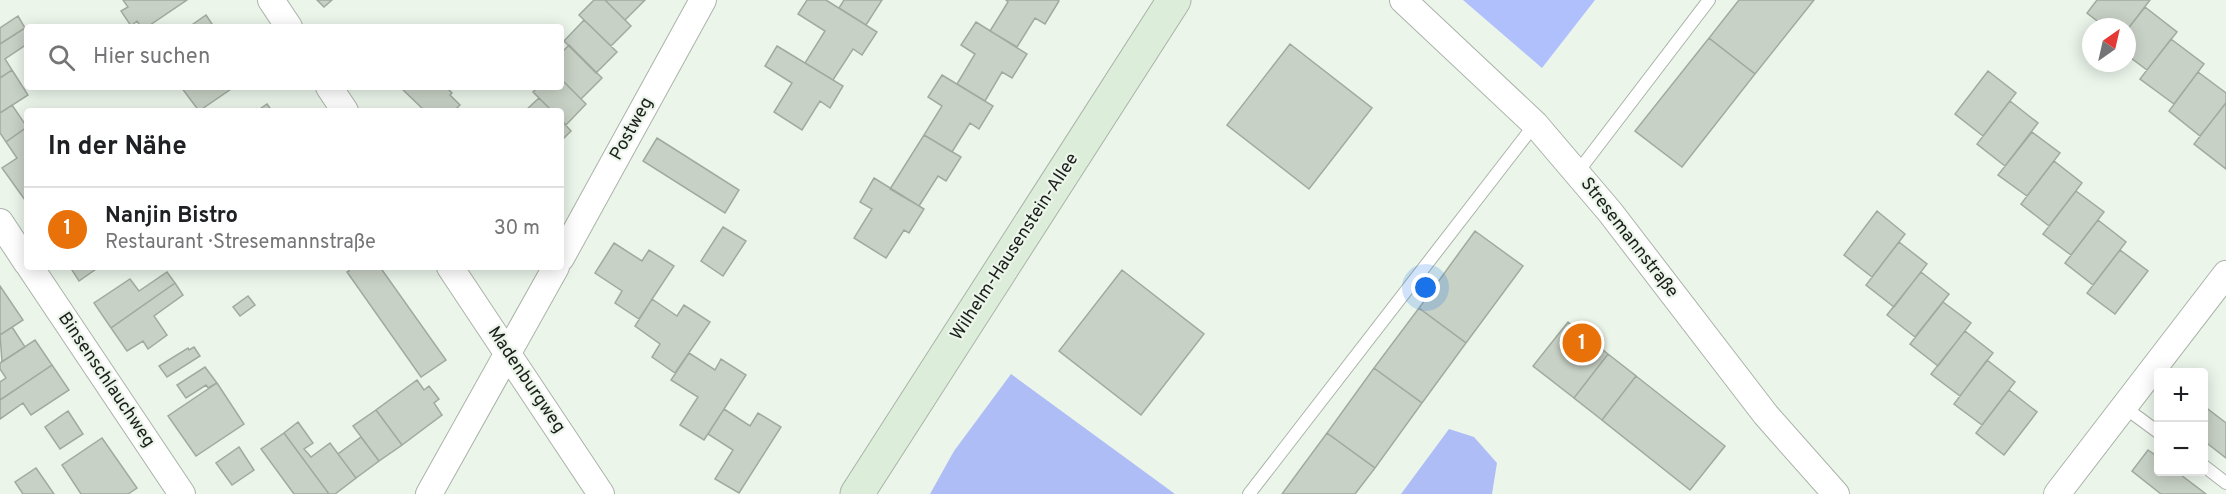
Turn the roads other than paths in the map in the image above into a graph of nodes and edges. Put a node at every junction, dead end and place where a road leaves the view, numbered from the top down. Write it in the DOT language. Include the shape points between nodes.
graph roads {
  1 [pos="271,0"];
  2 [pos="703,0"];
  3 [pos="1174,0"];
  4 [pos="1403,0"];
  5 [pos="1708,0"];
  6 [pos="287,24"];
  7 [pos="331,90"];
  8 [pos="343,108"];
  9 [pos="1535,124"];
  10 [pos="1577,173"];
  11 [pos="0,222"];
  12 [pos="564,253"];
  13 [pos="24,258"];
  14 [pos="32,270"];
  15 [pos="452,270"];
  16 [pos="554,270"];
  17 [pos="2226,274"];
  18 [pos="508,353"];
  19 [pos="2124,406"];
  20 [pos="2154,429"];
  21 [pos="2208,469"];
  22 [pos="2226,483"];
  23 [pos="182,494"];
  24 [pos="429,494"];
  25 [pos="601,494"];
  26 [pos="857,494"];
  27 [pos="1249,494"];
  28 [pos="1836,494"];
  29 [pos="2056,494"];
  1 -- 6 [label="street"];
  2 -- 12 [label="street, Postweg"];
  3 -- 26 [label="street, Wilhelm-Hausenstein-Allee"];
  4 -- 9 [label="street, Stresemannstraße"];
  5 -- 10 [label="lane"];
  7 -- 8 [label="street"];
  9 -- 10 [label="street, Stresemannstraße"];
  9 -- 27 [label="lane"];
  10 -- 28 [label="street, Stresemannstraße" via="1766,416"];
  11 -- 13 [label="street"];
  14 -- 23 [label="street, Binsenschlauchweg"];
  15 -- 18 [label="street, Madenburgweg"];
  16 -- 18 [label="street"];
  17 -- 19 [label="street"];
  18 -- 24 [label="street"];
  18 -- 25 [label="street, Madenburgweg"];
  19 -- 20 [label="lane"];
  19 -- 29 [label="street"];
  21 -- 22 [label="lane"];
}
